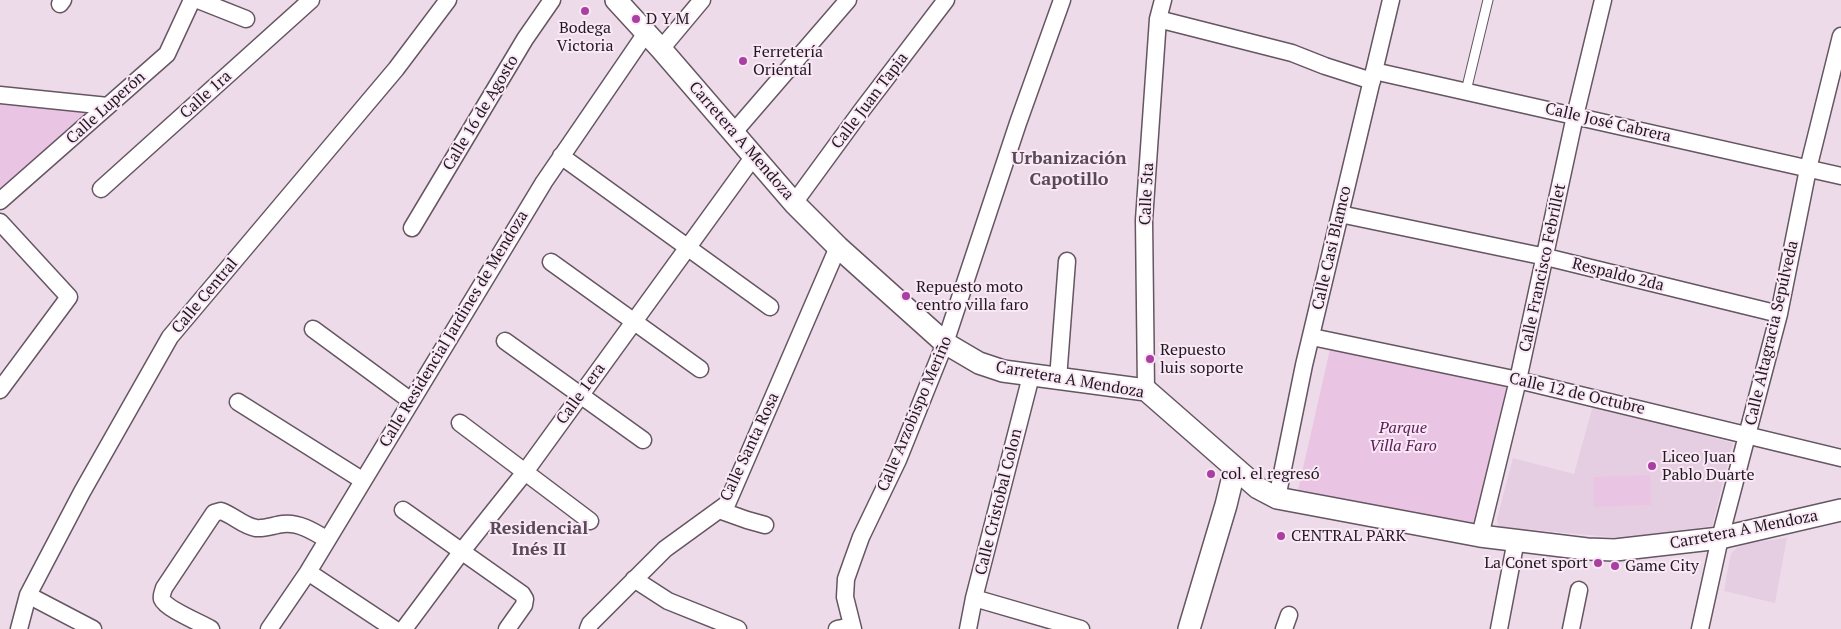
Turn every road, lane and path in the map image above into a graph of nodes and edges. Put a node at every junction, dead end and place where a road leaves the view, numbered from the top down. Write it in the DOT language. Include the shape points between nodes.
graph roads {
  1 [pos="192,0"];
  2 [pos="198,0"];
  3 [pos="311,0"];
  4 [pos="448,0"];
  5 [pos="552,0"];
  6 [pos="702,0"];
  7 [pos="848,0"];
  8 [pos="946,0"];
  9 [pos="1062,0"];
  10 [pos="1163,0"];
  11 [pos="1391,0"];
  12 [pos="1488,0"];
  13 [pos="1603,0"];
  14 [pos="626,4"];
  15 [pos="246,19"];
  16 [pos="1158,19"];
  17 [pos="646,33"];
  18 [pos="1841,36"];
  19 [pos="661,49"];
  20 [pos="1373,76"];
  21 [pos="1466,92"];
  22 [pos="0,95"];
  23 [pos="108,106"];
  24 [pos="1575,116"];
  25 [pos="734,132"];
  26 [pos="561,156"];
  27 [pos="754,156"];
  28 [pos="1808,169"];
  29 [pos="1841,176"];
  30 [pos="101,189"];
  31 [pos="0,201"];
  32 [pos="794,203"];
  33 [pos="1340,214"];
  34 [pos="412,228"];
  35 [pos="3,233"];
  36 [pos="688,247"];
  37 [pos="838,247"];
  38 [pos="1546,257"];
  39 [pos="1067,261"];
  40 [pos="551,262"];
  41 [pos="770,307"];
  42 [pos="1779,314"];
  43 [pos="634,321"];
  44 [pos="313,329"];
  45 [pos="1312,337"];
  46 [pos="505,342"];
  47 [pos="946,344"];
  48 [pos="700,369"];
  49 [pos="1031,376"];
  50 [pos="1058,379"];
  51 [pos="1518,380"];
  52 [pos="0,390"];
  53 [pos="1146,390"];
  54 [pos="580,395"];
  55 [pos="410,401"];
  56 [pos="238,402"];
  57 [pos="460,423"];
  58 [pos="1748,435"];
  59 [pos="643,440"];
  60 [pos="1841,458"];
  61 [pos="1235,468"];
  62 [pos="524,472"];
  63 [pos="362,480"];
  64 [pos="1277,498"];
  65 [pos="403,510"];
  66 [pos="719,510"];
  67 [pos="1841,510"];
  68 [pos="590,521"];
  69 [pos="765,525"];
  70 [pos="1480,536"];
  71 [pos="1720,538"];
  72 [pos="326,539"];
  73 [pos="1516,540"];
  74 [pos="462,551"];
  75 [pos="308,572"];
  76 [pos="634,579"];
  77 [pos="1579,590"];
  78 [pos="28,595"];
  79 [pos="974,598"];
  80 [pos="707,623"];
  81 [pos="848,628"];
  82 [pos="19,629"];
  83 [pos="93,629"];
  84 [pos="211,629"];
  85 [pos="269,629"];
  86 [pos="394,629"];
  87 [pos="404,629"];
  88 [pos="507,629"];
  89 [pos="588,629"];
  90 [pos="738,629"];
  91 [pos="968,629"];
  92 [pos="1080,629"];
  93 [pos="1189,629"];
  94 [pos="1499,629"];
  95 [pos="1571,629"];
  96 [pos="1700,629"];
  1 -- 23 [label="street, Calle Luperón" via="166,54"];
  2 -- 15 [label="street"];
  3 -- 30 [label="street, Calle 1ra"];
  4 -- 78 [label="street, Calle Central" via="396,68 170,337"];
  5 -- 34 [label="street, Calle 16 de Agosto"];
  6 -- 19 [label="street"];
  7 -- 25 [label="street"];
  8 -- 32 [label="street, Calle Juan Tapia"];
  9 -- 47 [label="street, Calle Arzobispo Meriño"];
  10 -- 16 [label="street, Calle 5ta"];
  11 -- 20 [label="street, Calle Casi Blamco"];
  12 -- 21 [label="lane"];
  13 -- 24 [label="street, Calle Francisco Febrillet"];
  14 -- 17 [label="street, Carretera A Mendoza"];
  16 -- 20 [label="street, Calle José Cabrera"];
  16 -- 53 [label="street, Calle 5ta" via="1144,220"];
  17 -- 19 [label="street, Carretera A Mendoza"];
  17 -- 26 [label="street, Calle Residencial Jardines de Mendoza"];
  18 -- 28 [label="street, Calle Altagracia Sepúlveda"];
  19 -- 25 [label="street, Carretera A Mendoza"];
  20 -- 21 [label="street, Calle José Cabrera"];
  20 -- 33 [label="street, Calle Casi Blamco"];
  21 -- 24 [label="street, Calle José Cabrera"];
  22 -- 23 [label="street"];
  23 -- 31 [label="street, Calle Luperón"];
  24 -- 28 [label="street, Calle José Cabrera"];
  24 -- 38 [label="street, Calle Francisco Febrillet"];
  25 -- 27 [label="street, Carretera A Mendoza"];
  26 -- 36 [label="street"];
  26 -- 55 [label="street, Calle Residencial Jardines de Mendoza"];
  27 -- 32 [label="street, Carretera A Mendoza"];
  27 -- 36 [label="street, Calle 1era"];
  28 -- 29 [label="street, Calle José Cabrera"];
  28 -- 42 [label="street, Calle Altagracia Sepúlveda"];
  32 -- 37 [label="street, Carretera A Mendoza"];
  33 -- 38 [label="street, Respaldo 2da"];
  33 -- 45 [label="street, Calle Casi Blamco"];
  35 -- 52 [label="street" via="69,297"];
  36 -- 41 [label="street"];
  36 -- 43 [label="street, Calle 1era"];
  37 -- 47 [label="street, Carretera A Mendoza"];
  37 -- 66 [label="street, Calle Santa Rosa" via="727,504"];
  38 -- 42 [label="street, Respaldo 2da"];
  38 -- 51 [label="street, Calle Francisco Febrillet"];
  39 -- 50 [label="street"];
  40 -- 43 [label="street"];
  42 -- 58 [label="street, Calle Altagracia Sepúlveda"];
  43 -- 48 [label="street"];
  43 -- 54 [label="street, Calle 1era"];
  44 -- 55 [label="street"];
  45 -- 51 [label="street, Calle 12 de Octubre"];
  45 -- 64 [label="street, Calle Casi Blamco"];
  46 -- 54 [label="street"];
  47 -- 49 [label="street, Carretera A Mendoza" via="979,363"];
  47 -- 81 [label="street, Calle Arzobispo Meriño" via="898,460 861,537 846,579"];
  49 -- 50 [label="street, Carretera A Mendoza"];
  49 -- 79 [label="street, Calle Cristobal Colon"];
  50 -- 53 [label="street, Carretera A Mendoza"];
  51 -- 58 [label="street, Calle 12 de Octubre"];
  51 -- 70 [label="street, Calle Francisco Febrillet"];
  53 -- 61 [label="street, Carretera A Mendoza"];
  54 -- 59 [label="street"];
  54 -- 62 [label="street, Calle 1era"];
  55 -- 63 [label="street, Calle Residencial Jardines de Mendoza"];
  56 -- 63 [label="street"];
  57 -- 62 [label="street"];
  58 -- 60 [label="street, Calle 12 de Octubre"];
  58 -- 71 [label="street, Calle Altagracia Sepúlveda"];
  61 -- 64 [label="street, Carretera A Mendoza" via="1258,488"];
  61 -- 93 [label="street"];
  62 -- 68 [label="street"];
  62 -- 74 [label="street, Calle 1era"];
  63 -- 72 [label="street, Calle Residencial Jardines de Mendoza"];
  64 -- 70 [label="street, Carretera A Mendoza"];
  65 -- 74 [label="street"];
  66 -- 69 [label="street"];
  66 -- 76 [label="street, Calle Santa Rosa" via="665,549"];
  67 -- 71 [label="street, Carretera A Mendoza"];
  70 -- 73 [label="street, Carretera A Mendoza"];
  71 -- 73 [label="street, Carretera A Mendoza" via="1615,550"];
  71 -- 96 [label="street, Calle Altagracia Sepúlveda"];
  72 -- 75 [label="street, Calle Residencial Jardines de Mendoza"];
  72 -- 84 [label="street" via="294,524 255,528 229,513 221,511 214,514 161,595 163,602 170,607"];
  73 -- 94 [label="street"];
  74 -- 87 [label="street, Calle 1era"];
  74 -- 88 [label="street" via="525,599"];
  75 -- 85 [label="street, Calle Residencial Jardines de Mendoza"];
  75 -- 86 [label="street"];
  76 -- 80 [label="street"];
  76 -- 89 [label="street, Calle Santa Rosa"];
  77 -- 95 [label="street"];
  78 -- 82 [label="street, Calle Central"];
  78 -- 83 [label="street"];
  79 -- 91 [label="street, Calle Cristobal Colon"];
  79 -- 92 [label="street"];
  80 -- 90 [label="street"];
}
